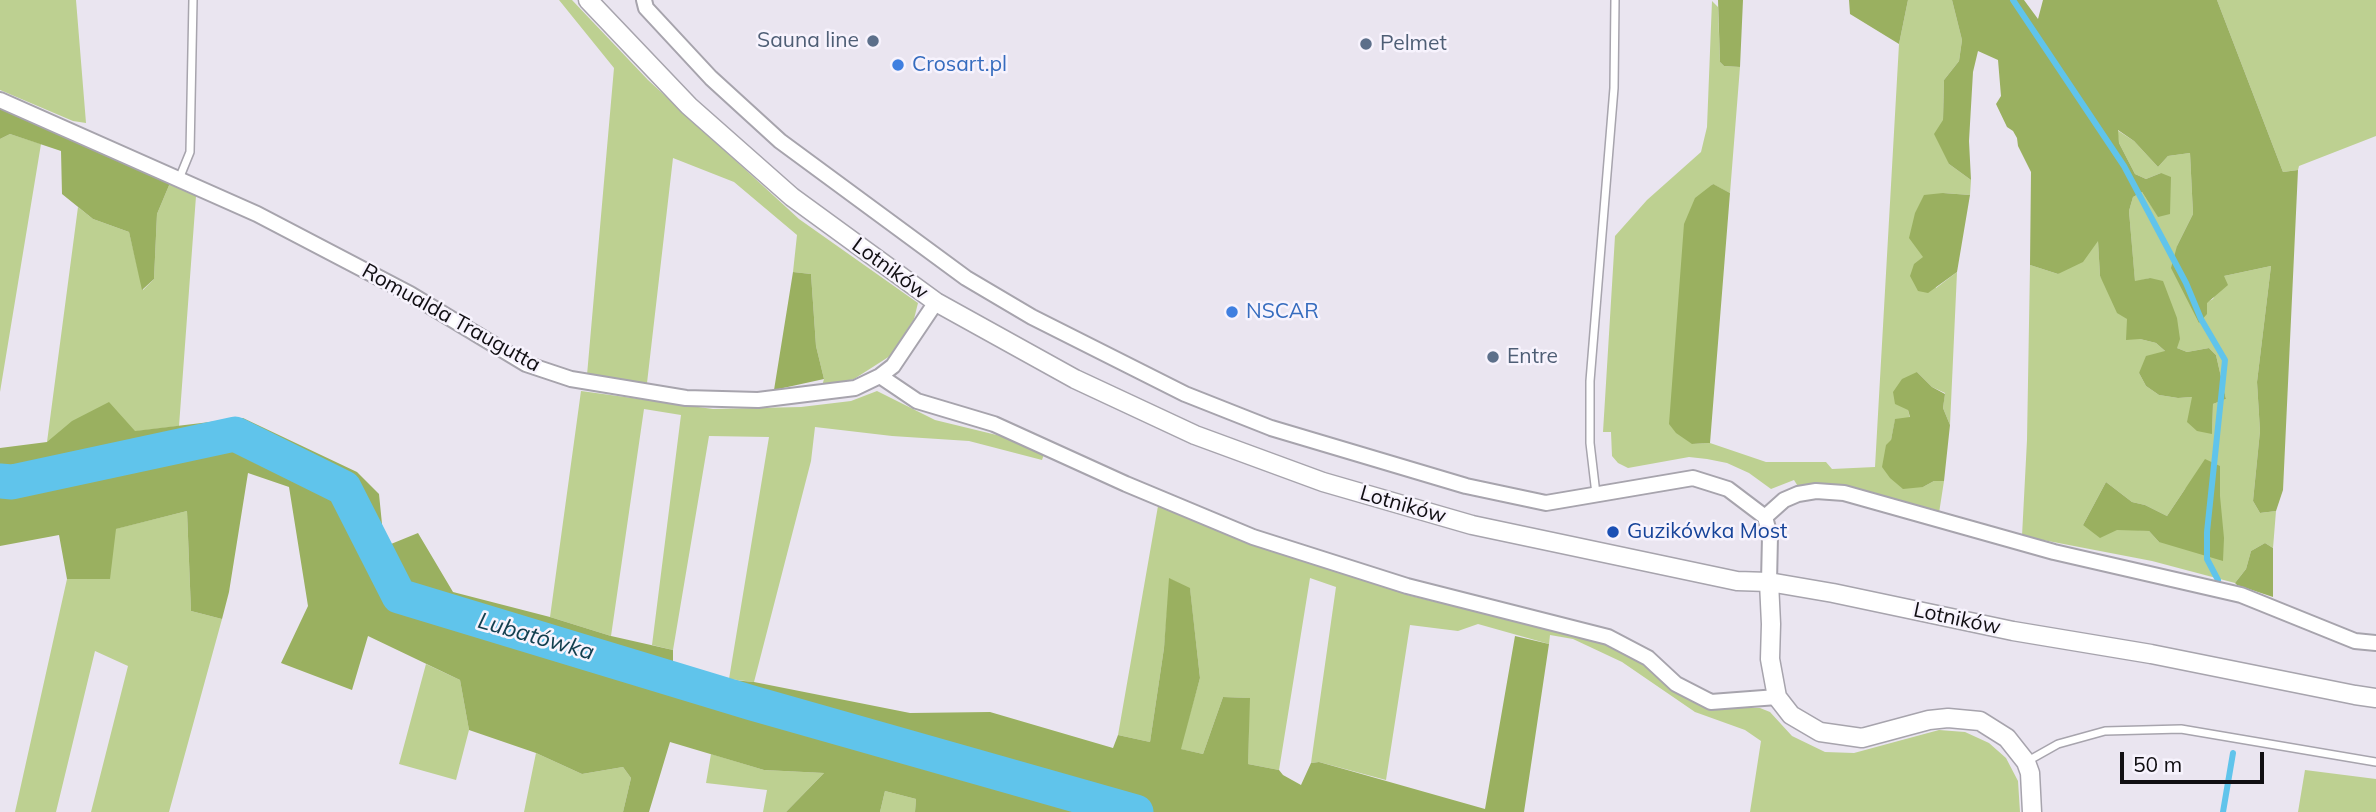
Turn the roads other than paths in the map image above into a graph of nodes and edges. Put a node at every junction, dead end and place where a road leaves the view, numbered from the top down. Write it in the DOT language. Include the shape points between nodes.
graph roads {
  1 [pos="193,0"];
  2 [pos="588,0"];
  3 [pos="644,0"];
  4 [pos="1615,0"];
  5 [pos="0,100"];
  6 [pos="179,180"];
  7 [pos="936,302"];
  8 [pos="880,376"];
  9 [pos="1596,495"];
  10 [pos="1766,517"];
  11 [pos="1769,582"];
  12 [pos="2376,643"];
  13 [pos="2355,695"];
  14 [pos="1777,697"];
  15 [pos="2376,698"];
  16 [pos="2376,704"];
  17 [pos="2026,762"];
  18 [pos="2376,762"];
  19 [pos="2032,812"];
  1 -- 6 [label="lane" via="190,152"];
  2 -- 7 [label="street, Lotników" via="690,106 792,197"];
  3 -- 9 [label="street" via="646,8 710,78 780,141 966,278 1032,317 1185,394 1291,435 1466,486 1546,503"];
  4 -- 9 [label="lane" via="1618,88 1590,381"];
  5 -- 6 [label="street, Romualda Traugutta"];
  6 -- 8 [label="street, Romualda Traugutta" via="257,214 410,294 526,364 571,379 686,398 758,400 855,388"];
  7 -- 8 [label="street, Romualda Traugutta" via="893,366"];
  7 -- 11 [label="street, Lotników" via="1075,379 1195,435 1323,482 1472,525 1737,581"];
  8 -- 14 [label="street" via="917,401 994,424 1254,537 1407,586 1608,637 1648,658 1676,684 1711,702"];
  9 -- 10 [label="street" via="1693,478 1728,489"];
  10 -- 11 [label="street"];
  10 -- 12 [label="street" via="1798,494 1844,493 2043,549 2241,595 2355,641"];
  11 -- 13 [label="street, Lotników"];
  11 -- 14 [label="street" via="1770,659"];
  13 -- 15 [label="street, Lotników"];
  13 -- 16 [label="street, Lotników"];
  14 -- 17 [label="street" via="1791,715 1820,732 1846,737 1862,738 1929,720 1980,721 2007,738"];
  17 -- 18 [label="lane" via="2058,744 2105,731 2180,729"];
  17 -- 19 [label="street"];
}
